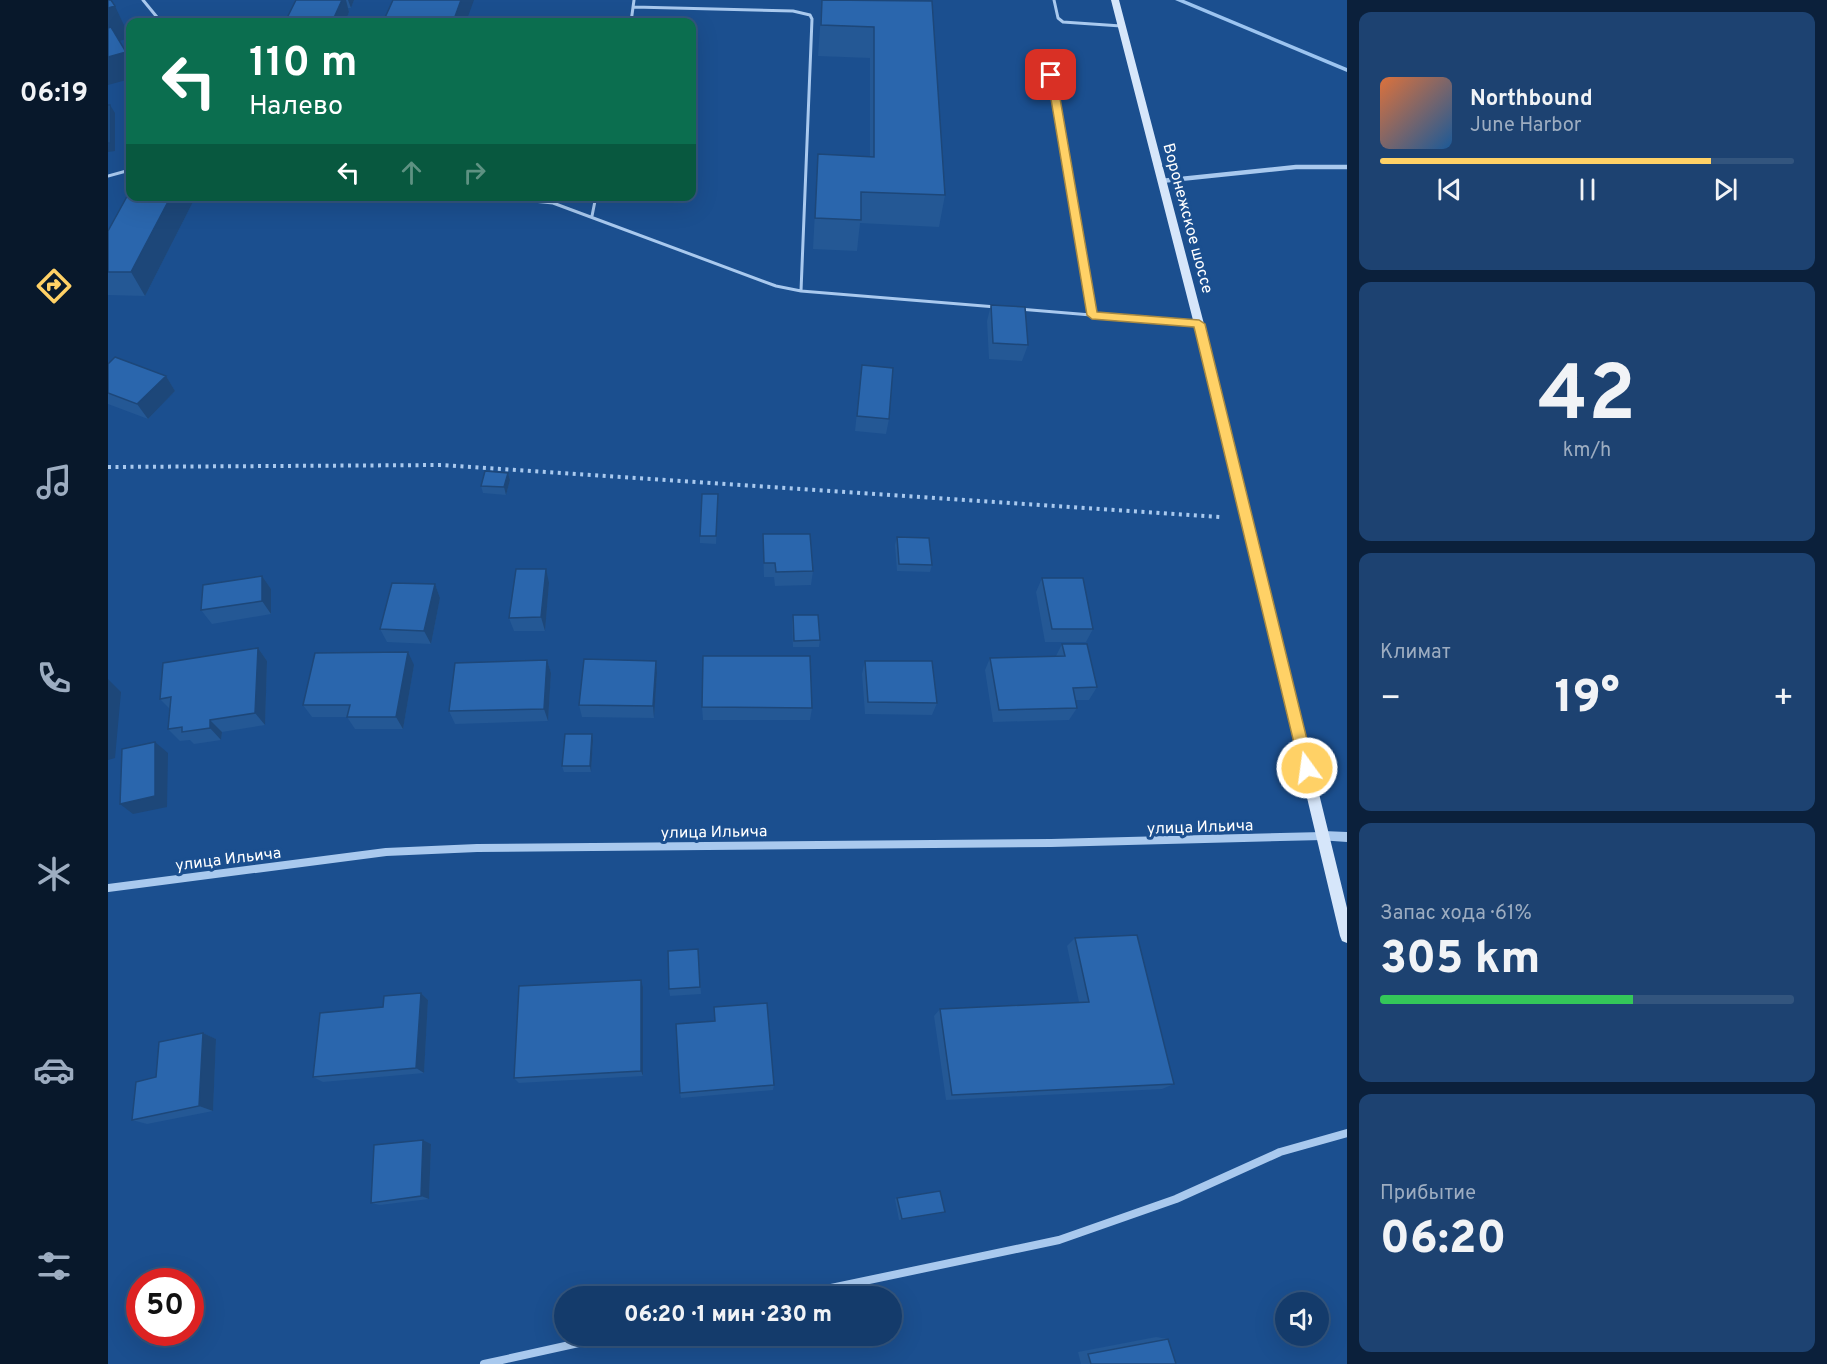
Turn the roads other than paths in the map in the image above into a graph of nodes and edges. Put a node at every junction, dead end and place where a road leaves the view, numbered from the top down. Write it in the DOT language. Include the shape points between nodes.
graph roads {
  1 [pos="143,0"];
  2 [pos="634,0"];
  3 [pos="1054,0"];
  4 [pos="1115,0"];
  5 [pos="634,7"];
  6 [pos="158,18"];
  7 [pos="632,18"];
  8 [pos="1121,26"];
  9 [pos="1051,75"];
  10 [pos="1347,166"];
  11 [pos="126,171"];
  12 [pos="108,176"];
  13 [pos="1161,181"];
  14 [pos="533,201"];
  15 [pos="595,201"];
  16 [pos="592,216"];
  17 [pos="801,291"];
  18 [pos="1092,315"];
  19 [pos="1199,324"];
  20 [pos="1323,836"];
  21 [pos="1347,837"];
  22 [pos="108,888"];
  23 [pos="1347,936"];
  24 [pos="1347,1133"];
  25 [pos="840,1286"];
  26 [pos="565,1346"];
  27 [pos="484,1364"];
  1 -- 6 [label="lane"];
  2 -- 5 [label="lane"];
  3 -- 8 [label="lane" via="1058,18 1063,22"];
  4 -- 8 [label="main road, Воронежское шоссе"];
  5 -- 7 [label="lane"];
  5 -- 17 [label="lane" via="793,11 810,15"];
  8 -- 13 [label="main road, Воронежское шоссе"];
  9 -- 18 [label="lane"];
  10 -- 13 [label="street" via="1296,166"];
  11 -- 12 [label="lane"];
  13 -- 19 [label="main road, Воронежское шоссе"];
  14 -- 16 [label="lane"];
  15 -- 16 [label="lane"];
  16 -- 17 [label="lane" via="776,286"];
  17 -- 18 [label="lane"];
  18 -- 19 [label="lane"];
  19 -- 20 [label="main road, Воронежское шоссе"];
  20 -- 21 [label="street"];
  20 -- 22 [label="street, улица Ильича" via="1051,843 477,848 386,852"];
  20 -- 23 [label="main road, Воронежское шоссе"];
  24 -- 25 [label="street" via="1280,1152 1176,1199 1059,1240"];
  26 -- 27 [label="street"];
}
